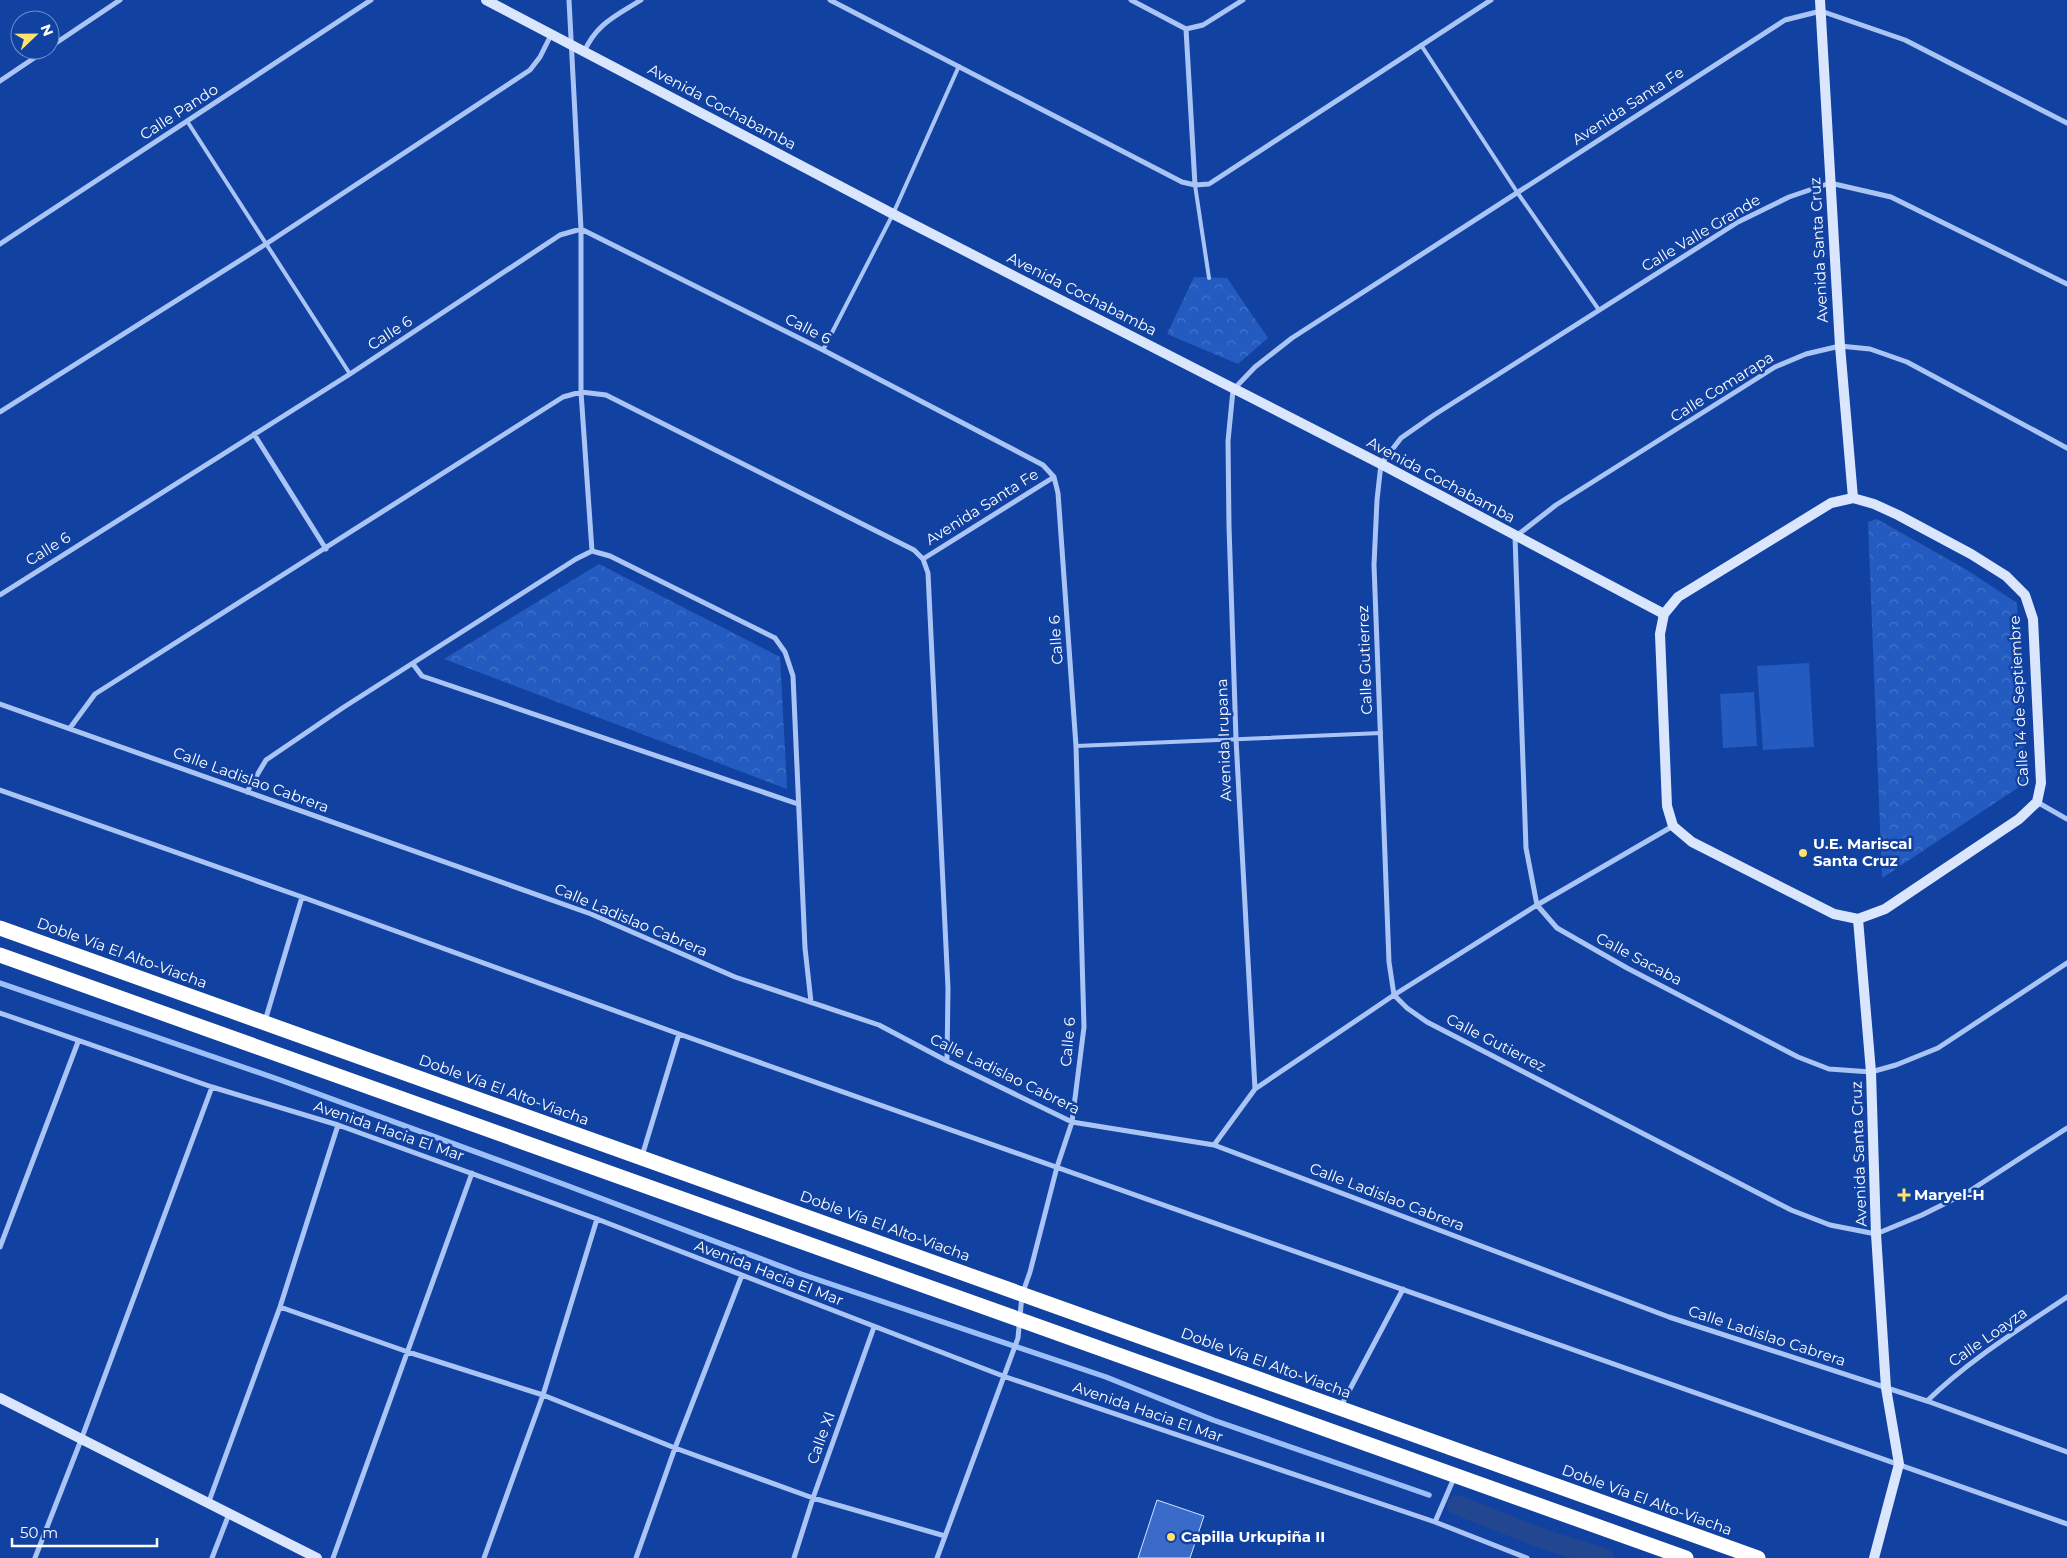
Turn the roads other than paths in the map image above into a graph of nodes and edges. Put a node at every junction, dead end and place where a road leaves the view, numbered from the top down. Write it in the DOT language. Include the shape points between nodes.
graph roads {
  1 [pos="120,0"];
  2 [pos="371,0"];
  3 [pos="486,0"];
  4 [pos="569,0"];
  5 [pos="641,0"];
  6 [pos="830,0"];
  7 [pos="1131,0"];
  8 [pos="1243,0"];
  9 [pos="1491,0"];
  10 [pos="1820,0"];
  11 [pos="1821,11"];
  12 [pos="1186,29"];
  13 [pos="551,34"];
  14 [pos="60,40"];
  15 [pos="572,45"];
  16 [pos="1421,45"];
  17 [pos="584,52"];
  18 [pos="31,60"];
  19 [pos="959,66"];
  20 [pos="0,81"];
  21 [pos="187,121"];
  22 [pos="2067,123"];
  23 [pos="1830,183"];
  24 [pos="1195,185"];
  25 [pos="1517,192"];
  26 [pos="893,214"];
  27 [pos="582,230"];
  28 [pos="0,244"];
  29 [pos="266,244"];
  30 [pos="1209,278"];
  31 [pos="2067,284"];
  32 [pos="1599,310"];
  33 [pos="1840,346"];
  34 [pos="823,350"];
  35 [pos="350,374"];
  36 [pos="1233,390"];
  37 [pos="581,392"];
  38 [pos="0,412"];
  39 [pos="254,434"];
  40 [pos="2067,448"];
  41 [pos="1381,464"];
  42 [pos="1054,477"];
  43 [pos="1853,498"];
  44 [pos="1515,537"];
  45 [pos="326,549"];
  46 [pos="592,551"];
  47 [pos="924,559"];
  48 [pos="0,595"];
  49 [pos="1664,614"];
  50 [pos="413,664"];
  51 [pos="0,704"];
  52 [pos="70,728"];
  53 [pos="1380,733"];
  54 [pos="1236,739"];
  55 [pos="1076,746"];
  56 [pos="0,790"];
  57 [pos="247,792"];
  58 [pos="2037,802"];
  59 [pos="798,804"];
  60 [pos="2067,819"];
  61 [pos="1673,826"];
  62 [pos="302,897"];
  63 [pos="1536,905"];
  64 [pos="1858,920"];
  65 [pos="0,928"];
  66 [pos="0,956"];
  67 [pos="2067,963"];
  68 [pos="1394,995"];
  69 [pos="811,1002"];
  70 [pos="0,1013"];
  71 [pos="264,1022"];
  72 [pos="679,1034"];
  73 [pos="78,1042"];
  74 [pos="947,1061"];
  75 [pos="1871,1072"];
  76 [pos="212,1087"];
  77 [pos="1255,1089"];
  78 [pos="1072,1122"];
  79 [pos="338,1125"];
  80 [pos="2067,1128"];
  81 [pos="1214,1145"];
  82 [pos="641,1158"];
  83 [pos="1057,1167"];
  84 [pos="472,1173"];
  85 [pos="597,1219"];
  86 [pos="1876,1234"];
  87 [pos="0,1247"];
  88 [pos="742,1275"];
  89 [pos="1403,1289"];
  90 [pos="1022,1294"];
  91 [pos="2067,1297"];
  92 [pos="280,1307"];
  93 [pos="1021,1319"];
  94 [pos="874,1327"];
  95 [pos="408,1352"];
  96 [pos="1004,1376"];
  97 [pos="1886,1388"];
  98 [pos="543,1395"];
  99 [pos="0,1398"];
  100 [pos="1927,1401"];
  101 [pos="1340,1408"];
  102 [pos="81,1440"];
  103 [pos="675,1448"];
  104 [pos="2067,1452"];
  105 [pos="1898,1464"];
  106 [pos="1455,1475"];
  107 [pos="813,1498"];
  108 [pos="208,1504"];
  109 [pos="229,1514"];
  110 [pos="1435,1522"];
  111 [pos="2067,1524"];
  112 [pos="945,1536"];
  113 [pos="35,1558"];
  114 [pos="212,1558"];
  115 [pos="317,1558"];
  116 [pos="333,1558"];
  117 [pos="484,1558"];
  118 [pos="636,1558"];
  119 [pos="794,1558"];
  120 [pos="937,1558"];
  121 [pos="1527,1558"];
  122 [pos="1686,1558"];
  123 [pos="1758,1558"];
  124 [pos="1874,1558"];
  1 -- 14 [label="street"];
  2 -- 21 [label="street, Calle Pando"];
  3 -- 13 [label="street, Avenida Cochabamba"];
  4 -- 15 [label="street"];
  5 -- 17 [label="street" via="600,27"];
  6 -- 19 [label="street"];
  7 -- 12 [label="street"];
  8 -- 12 [label="street" via="1203,25"];
  9 -- 16 [label="street"];
  10 -- 11 [label="street, Avenida Santa Cruz"];
  11 -- 22 [label="street" via="1905,40"];
  11 -- 23 [label="street, Avenida Santa Cruz"];
  11 -- 25 [label="street, Avenida Santa Fe" via="1784,20"];
  12 -- 24 [label="street"];
  13 -- 15 [label="street, Avenida Cochabamba"];
  13 -- 29 [label="street" via="530,70"];
  15 -- 17 [label="street, Avenida Cochabamba"];
  15 -- 27 [label="street"];
  16 -- 24 [label="street" via="1209,184"];
  16 -- 25 [label="lane"];
  17 -- 26 [label="street, Avenida Cochabamba"];
  18 -- 20 [label="street"];
  19 -- 24 [label="street" via="1182,182"];
  19 -- 26 [label="lane"];
  21 -- 28 [label="street, Calle Pando"];
  21 -- 29 [label="lane"];
  23 -- 31 [label="street" via="1891,197"];
  23 -- 32 [label="street, Calle Valle Grande" via="1789,197 1738,222"];
  23 -- 33 [label="street, Avenida Santa Cruz"];
  24 -- 30 [label="lane"];
  25 -- 32 [label="lane"];
  25 -- 36 [label="street, Avenida Santa Fe" via="1292,338 1255,367"];
  26 -- 34 [label="lane"];
  26 -- 36 [label="street, Avenida Cochabamba"];
  27 -- 34 [label="street, Calle 6"];
  27 -- 35 [label="street, Calle 6" via="560,235"];
  27 -- 37 [label="street"];
  29 -- 35 [label="lane"];
  29 -- 38 [label="street"];
  32 -- 41 [label="street, Calle Valle Grande" via="1408,433"];
  33 -- 40 [label="street, Calle Comarapa" via="1870,349 1907,362"];
  33 -- 43 [label="street, Avenida Santa Cruz"];
  33 -- 44 [label="street, Calle Comarapa" via="1806,354 1775,367 1556,505"];
  34 -- 42 [label="street, Calle 6" via="1043,465"];
  35 -- 39 [label="street, Calle 6"];
  36 -- 41 [label="street, Avenida Cochabamba"];
  36 -- 54 [label="street, Avenida Irupana" via="1228,441 1228,507"];
  37 -- 45 [label="street" via="563,397"];
  37 -- 46 [label="street"];
  37 -- 47 [label="street" via="606,395 914,550"];
  39 -- 45 [label="street"];
  39 -- 48 [label="street, Calle 6"];
  41 -- 44 [label="street, Avenida Cochabamba"];
  41 -- 53 [label="street, Calle Gutierrez" via="1374,565"];
  42 -- 47 [label="street, Avenida Santa Fe"];
  42 -- 55 [label="street, Calle 6" via="1058,493"];
  43 -- 49 [label="street" via="1831,503 1686,591"];
  43 -- 58 [label="street, Calle 14 de Septiembre" via="1874,504 1971,554 2006,576 2025,595 2033,619 2041,783"];
  44 -- 49 [label="street, Avenida Cochabamba"];
  44 -- 63 [label="street" via="1526,848"];
  45 -- 52 [label="street" via="95,694"];
  46 -- 50 [label="street"];
  46 -- 59 [label="street" via="610,556 775,638 785,652 793,676"];
  47 -- 74 [label="street" via="928,573 947,968"];
  49 -- 61 [label="street" via="1660,634 1666,796"];
  50 -- 57 [label="street" via="266,760"];
  50 -- 59 [label="street" via="422,676"];
  51 -- 52 [label="street, Calle Ladislao Cabrera"];
  52 -- 57 [label="street, Calle Ladislao Cabrera"];
  53 -- 54 [label="lane"];
  53 -- 68 [label="street, Calle Gutierrez" via="1389,962"];
  54 -- 55 [label="lane"];
  54 -- 77 [label="street, Avenida Irupana"];
  55 -- 78 [label="street, Calle 6" via="1084,1027"];
  56 -- 62 [label="street"];
  57 -- 69 [label="street, Calle Ladislao Cabrera" via="591,914 735,977"];
  58 -- 60 [label="street"];
  58 -- 64 [label="street, Calle 14 de Septiembre" via="2019,819 1885,909"];
  59 -- 69 [label="street"];
  61 -- 63 [label="street"];
  61 -- 64 [label="street" via="1692,842 1718,856 1834,914"];
  62 -- 71 [label="street"];
  62 -- 72 [label="street"];
  63 -- 68 [label="street"];
  63 -- 75 [label="street, Calle Sacaba" via="1556,928 1798,1057 1829,1069"];
  64 -- 75 [label="street, Avenida Santa Cruz"];
  65 -- 71 [label="highway, Doble Vía El Alto-Viacha"];
  66 -- 93 [label="highway"];
  67 -- 75 [label="street, Calle Sacaba" via="1938,1048"];
  68 -- 77 [label="street"];
  68 -- 86 [label="street, Calle Gutierrez" via="1427,1022 1791,1210 1830,1225"];
  69 -- 74 [label="street, Calle Ladislao Cabrera" via="879,1025"];
  70 -- 73 [label="street, Avenida Hacia El Mar"];
  71 -- 82 [label="highway, Doble Vía El Alto-Viacha"];
  72 -- 82 [label="street"];
  72 -- 83 [label="street"];
  73 -- 76 [label="street, Avenida Hacia El Mar"];
  73 -- 87 [label="street"];
  74 -- 78 [label="street, Calle Ladislao Cabrera"];
  75 -- 86 [label="street, Avenida Santa Cruz"];
  76 -- 79 [label="street, Avenida Hacia El Mar"];
  76 -- 102 [label="street"];
  77 -- 81 [label="street"];
  78 -- 81 [label="street, Calle Ladislao Cabrera"];
  78 -- 83 [label="street, Calle 6"];
  79 -- 84 [label="street, Avenida Hacia El Mar"];
  79 -- 92 [label="street"];
  80 -- 86 [label="street" via="1968,1192"];
  81 -- 97 [label="street, Calle Ladislao Cabrera" via="1669,1317"];
  82 -- 90 [label="highway, Doble Vía El Alto-Viacha"];
  83 -- 89 [label="street"];
  83 -- 90 [label="street, Calle 6"];
  84 -- 85 [label="street, Avenida Hacia El Mar"];
  84 -- 95 [label="street"];
  85 -- 88 [label="street, Avenida Hacia El Mar"];
  85 -- 98 [label="street"];
  86 -- 97 [label="street, Avenida Santa Cruz"];
  88 -- 94 [label="street, Avenida Hacia El Mar"];
  88 -- 103 [label="street"];
  89 -- 101 [label="street"];
  89 -- 105 [label="street"];
  90 -- 93 [label="street, Calle 6"];
  90 -- 101 [label="highway, Doble Vía El Alto-Viacha"];
  91 -- 100 [label="street, Calle Loayza" via="1984,1352 1952,1376"];
  92 -- 95 [label="street"];
  92 -- 108 [label="street"];
  93 -- 96 [label="street, Calle 6" via="1018,1338"];
  93 -- 106 [label="highway"];
  94 -- 96 [label="street, Avenida Hacia El Mar"];
  94 -- 107 [label="street, Calle XI"];
  95 -- 98 [label="street"];
  95 -- 116 [label="street"];
  96 -- 110 [label="street, Avenida Hacia El Mar"];
  96 -- 112 [label="street, Calle 6"];
  97 -- 100 [label="street, Calle Ladislao Cabrera"];
  97 -- 105 [label="street, Avenida Santa Cruz"];
  98 -- 103 [label="street"];
  98 -- 117 [label="street"];
  99 -- 102 [label="street"];
  100 -- 104 [label="street, Calle Ladislao Cabrera"];
  101 -- 123 [label="highway, Doble Vía El Alto-Viacha"];
  102 -- 108 [label="street"];
  102 -- 113 [label="street"];
  103 -- 107 [label="street"];
  103 -- 118 [label="street"];
  105 -- 111 [label="street"];
  105 -- 124 [label="street"];
  106 -- 110 [label="street"];
  106 -- 122 [label="highway"];
  107 -- 112 [label="street"];
  107 -- 119 [label="street, Calle XI"];
  108 -- 109 [label="street"];
  109 -- 114 [label="street"];
  109 -- 115 [label="street"];
  110 -- 121 [label="street, Avenida Hacia El Mar"];
  112 -- 120 [label="street, Calle 6"];
}
